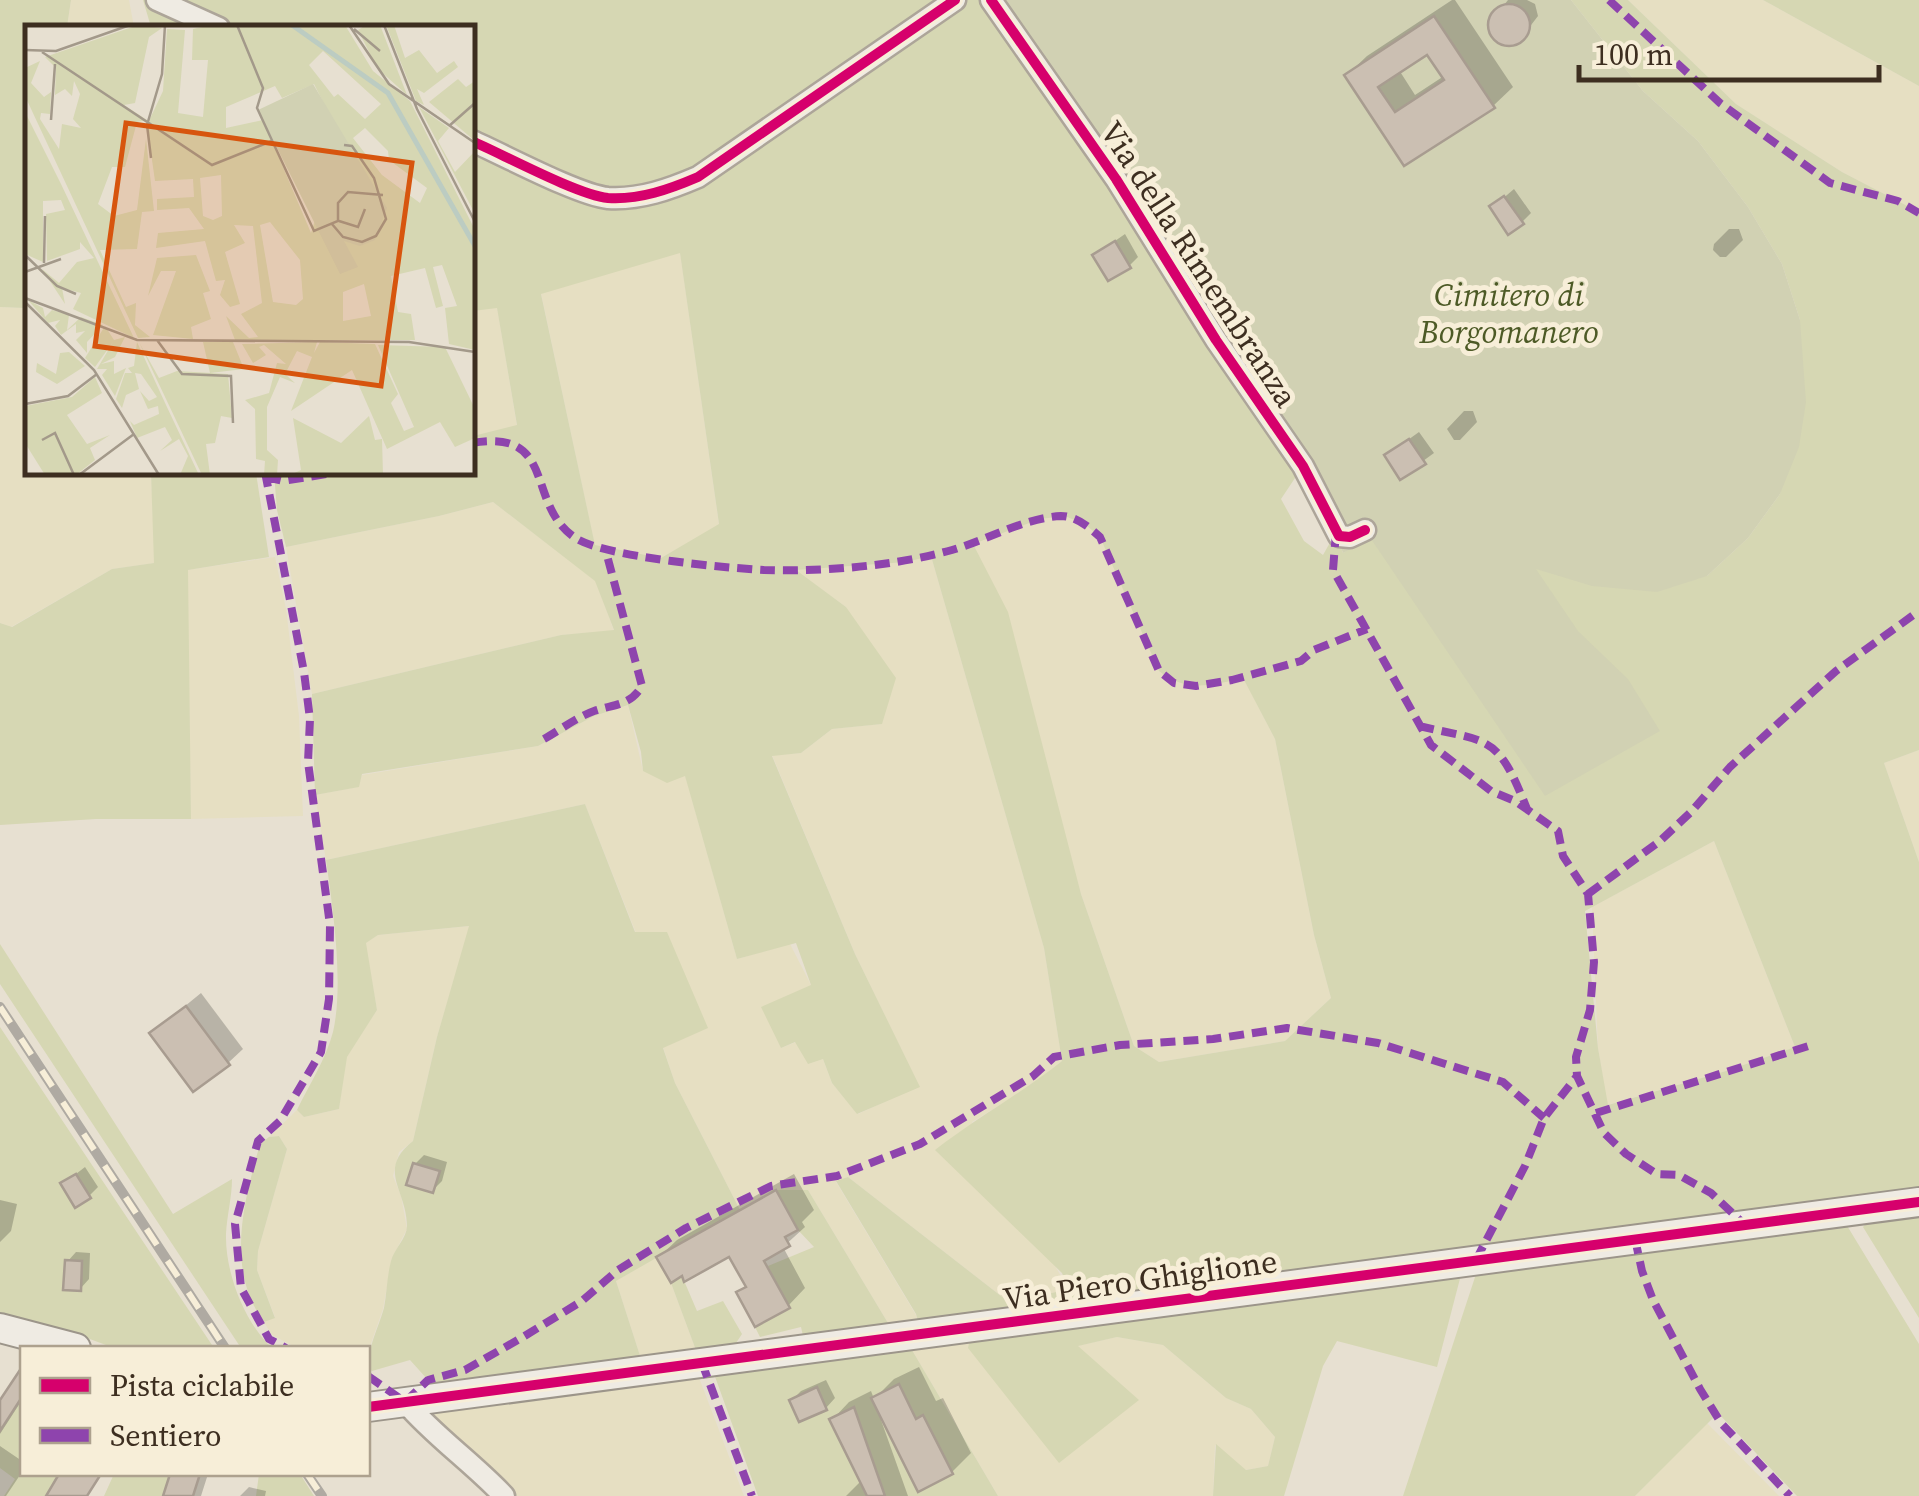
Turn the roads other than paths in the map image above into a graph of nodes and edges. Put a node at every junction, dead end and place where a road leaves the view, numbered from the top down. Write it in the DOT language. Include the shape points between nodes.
graph roads {
  1 [pos="157,0"];
  2 [pos="956,0"];
  3 [pos="991,0"];
  4 [pos="212,25"];
  5 [pos="475,142"];
  6 [pos="1366,530"];
  7 [pos="1919,1202"];
  8 [pos="0,1328"];
  9 [pos="68,1346"];
  10 [pos="405,1402"];
  11 [pos="370,1407"];
  12 [pos="504,1496"];
  1 -- 4 [label="street"];
  2 -- 5 [label="street" via="698,177 672,188 605,198"];
  3 -- 6 [label="street, Via della Rimembranza" via="1303,466 1336,532 1346,538"];
  7 -- 10 [label="street, Via Piero Ghiglione"];
  8 -- 9 [label="street"];
  10 -- 11 [label="street, Via Piero Ghiglione"];
  10 -- 12 [label="street"];
}
